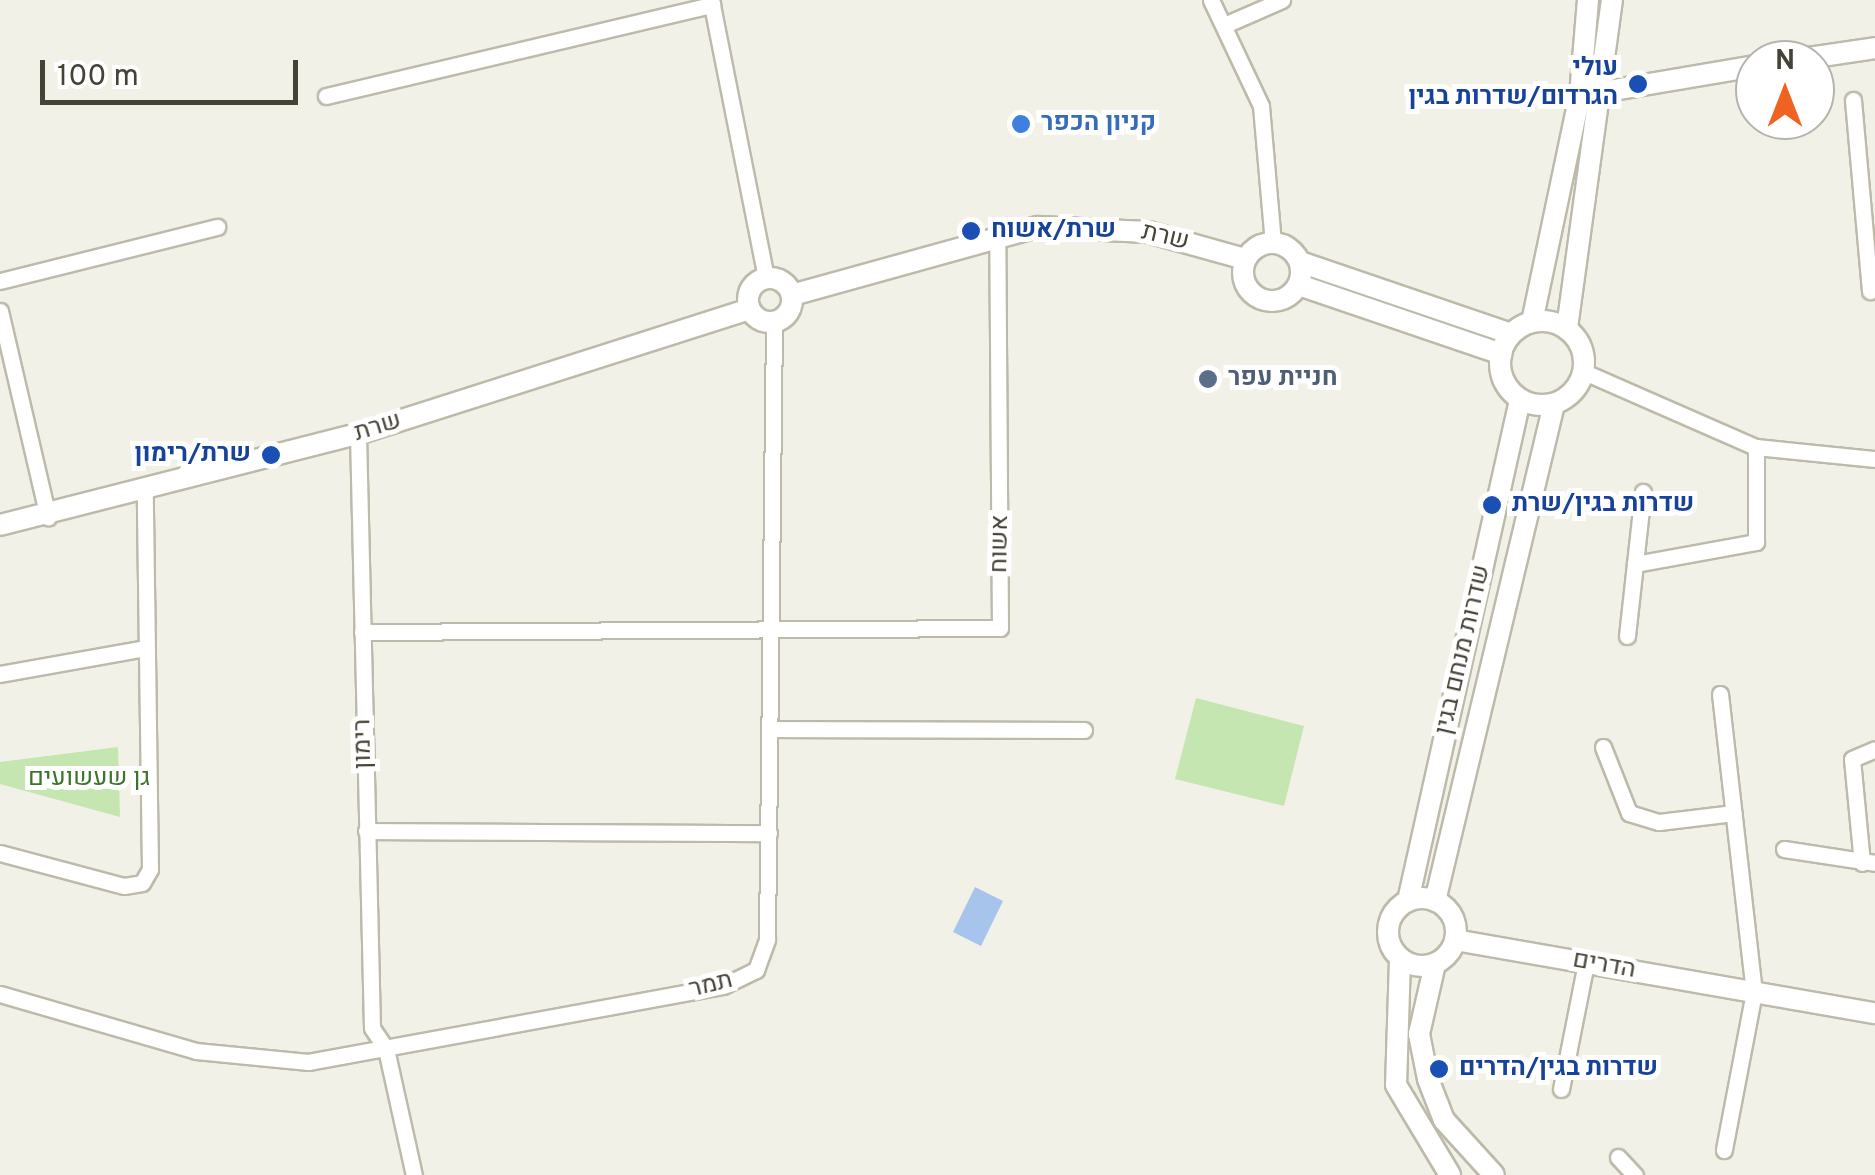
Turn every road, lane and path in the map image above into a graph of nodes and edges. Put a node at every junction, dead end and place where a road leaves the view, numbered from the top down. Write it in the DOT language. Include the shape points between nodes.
graph roads {
  1 [pos="1211,0"];
  2 [pos="1282,0"];
  3 [pos="1588,0"];
  4 [pos="1612,0"];
  5 [pos="712,2"];
  6 [pos="1230,23"];
  7 [pos="1875,48"];
  8 [pos="1835,54"];
  9 [pos="1735,69"];
  10 [pos="1591,94"];
  11 [pos="326,96"];
  12 [pos="1853,100"];
  13 [pos="217,227"];
  14 [pos="997,232"];
  15 [pos="1870,235"];
  16 [pos="1273,243"];
  17 [pos="1245,259"];
  18 [pos="1300,262"];
  19 [pos="766,278"];
  20 [pos="0,281"];
  21 [pos="1298,285"];
  22 [pos="1870,291"];
  23 [pos="792,295"];
  24 [pos="750,309"];
  25 [pos="0,310"];
  26 [pos="774,322"];
  27 [pos="1532,322"];
  28 [pos="1567,328"];
  29 [pos="1511,334"];
  30 [pos="1502,354"];
  31 [pos="1584,372"];
  32 [pos="1520,400"];
  33 [pos="1554,404"];
  34 [pos="358,434"];
  35 [pos="1756,447"];
  36 [pos="1875,459"];
  37 [pos="1643,492"];
  38 [pos="144,494"];
  39 [pos="48,517"];
  40 [pos="0,524"];
  41 [pos="1636,564"];
  42 [pos="771,630"];
  43 [pos="362,632"];
  44 [pos="1628,636"];
  45 [pos="146,648"];
  46 [pos="0,674"];
  47 [pos="1720,694"];
  48 [pos="770,729"];
  49 [pos="1084,730"];
  50 [pos="1603,748"];
  51 [pos="1875,749"];
  52 [pos="1734,813"];
  53 [pos="366,832"];
  54 [pos="769,832"];
  55 [pos="1784,848"];
  56 [pos="0,853"];
  57 [pos="1868,863"];
  58 [pos="1408,901"];
  59 [pos="1434,901"];
  60 [pos="1455,940"];
  61 [pos="1400,959"];
  62 [pos="1586,963"];
  63 [pos="1435,964"];
  64 [pos="1754,992"];
  65 [pos="0,994"];
  66 [pos="1875,1012"];
  67 [pos="386,1049"];
  68 [pos="1561,1089"];
  69 [pos="1724,1150"];
  70 [pos="1618,1156"];
  71 [pos="414,1175"];
  72 [pos="1450,1175"];
  73 [pos="1494,1175"];
  74 [pos="1635,1175"];
  1 -- 6 [label="street"];
  2 -- 6 [label="street"];
  3 -- 10 [label="street"];
  4 -- 10 [label="street"];
  5 -- 11 [label="street"];
  5 -- 19 [label="street"];
  6 -- 16 [label="street" via="1261,106"];
  7 -- 8 [label="street"];
  9 -- 10 [label="street"];
  10 -- 27 [label="street"];
  10 -- 28 [label="street"];
  12 -- 15 [label="street"];
  13 -- 20 [label="street"];
  14 -- 17 [label="street, שרת" via="1103,226"];
  14 -- 23 [label="street, שרת"];
  14 -- 42 [label="street, אשוח" via="1000,628"];
  15 -- 22 [label="street"];
  16 -- 17 [label="street"];
  16 -- 18 [label="street"];
  17 -- 21 [label="street" via="1246,286 1259,299 1286,298"];
  18 -- 21 [label="street"];
  18 -- 29 [label="street"];
  19 -- 23 [label="street"];
  19 -- 24 [label="street" via="749,293"];
  21 -- 30 [label="street"];
  23 -- 26 [label="street"];
  24 -- 26 [label="street"];
  24 -- 34 [label="street, שרת"];
  25 -- 39 [label="street"];
  26 -- 42 [label="street, תמר"];
  27 -- 28 [label="street"];
  27 -- 29 [label="street"];
  28 -- 31 [label="street"];
  29 -- 30 [label="street"];
  30 -- 32 [label="street" via="1502,378"];
  31 -- 33 [label="street"];
  31 -- 35 [label="street"];
  32 -- 33 [label="street"];
  32 -- 58 [label="street, שדרות מנחם בגין"];
  33 -- 59 [label="street, שדרות מנחם בגין"];
  34 -- 38 [label="street, שרת"];
  34 -- 43 [label="street, רימון"];
  35 -- 36 [label="street"];
  35 -- 41 [label="street" via="1756,542"];
  37 -- 41 [label="street"];
  38 -- 39 [label="street, שרת"];
  38 -- 45 [label="street"];
  39 -- 40 [label="street, שרת"];
  41 -- 44 [label="street"];
  42 -- 43 [label="street"];
  42 -- 48 [label="street, תמר"];
  43 -- 53 [label="street, רימון"];
  45 -- 46 [label="street"];
  45 -- 56 [label="street" via="150,869 142,883"];
  47 -- 52 [label="street"];
  48 -- 49 [label="street"];
  48 -- 54 [label="street, תמר"];
  50 -- 52 [label="street" via="1629,814 1659,822"];
  51 -- 57 [label="street" via="1852,759"];
  52 -- 64 [label="street"];
  53 -- 54 [label="street"];
  53 -- 67 [label="street, רימון" via="372,1028"];
  54 -- 67 [label="street, תמר" via="768,939 742,979"];
  55 -- 57 [label="street"];
  58 -- 59 [label="street"];
  58 -- 61 [label="street" via="1388,924"];
  59 -- 60 [label="street" via="1452,917"];
  60 -- 62 [label="street, הדרים"];
  60 -- 63 [label="street"];
  61 -- 63 [label="street"];
  61 -- 72 [label="street" via="1396,1084"];
  62 -- 64 [label="street, הדרים"];
  62 -- 68 [label="street"];
  63 -- 73 [label="street" via="1419,1034 1428,1078 1444,1120"];
  64 -- 66 [label="street, הדרים"];
  64 -- 69 [label="street"];
  65 -- 67 [label="street, תמר" via="258,1062"];
  67 -- 71 [label="street, רימון"];
  70 -- 74 [label="street"];
}
